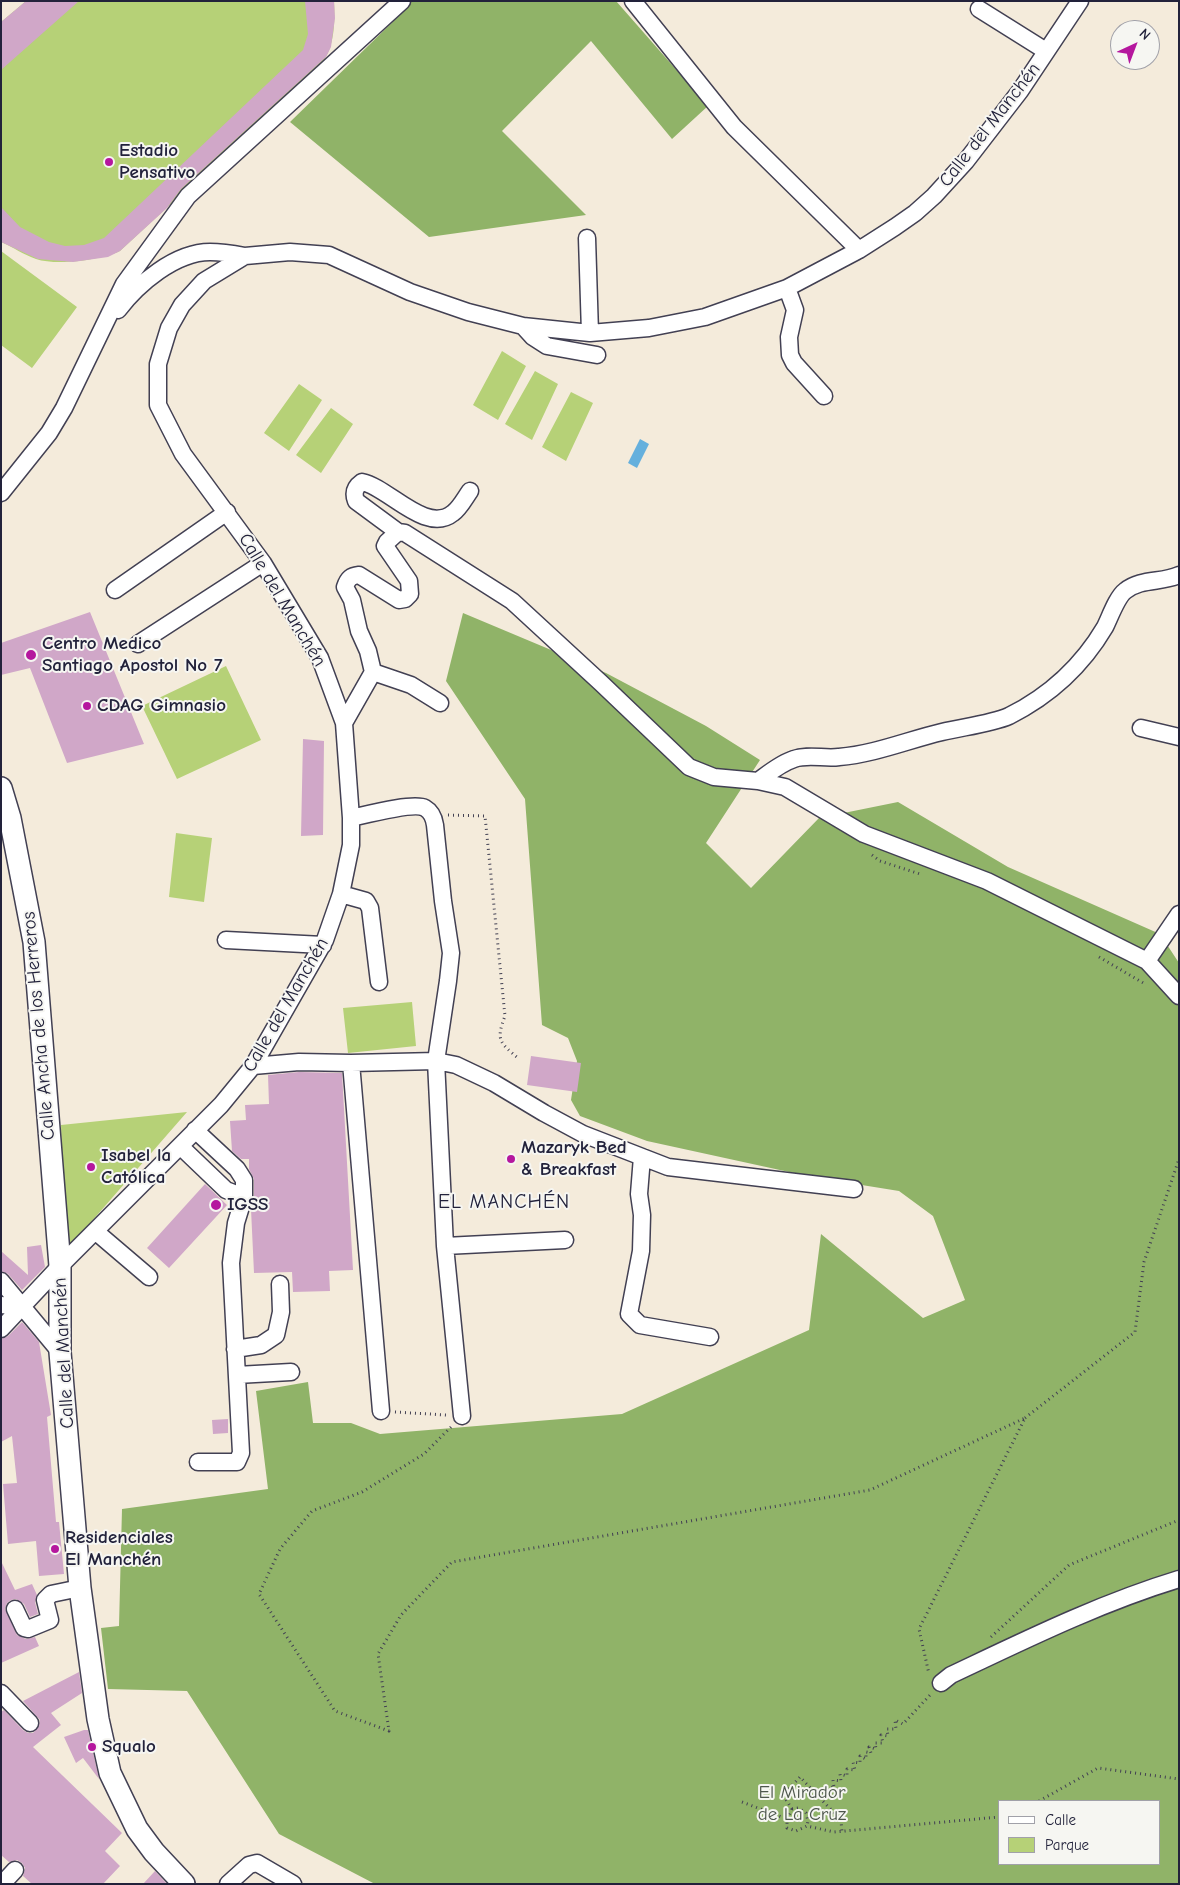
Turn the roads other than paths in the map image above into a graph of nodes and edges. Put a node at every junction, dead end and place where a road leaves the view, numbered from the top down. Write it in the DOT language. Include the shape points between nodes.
graph roads {
  1 [pos="633,1"];
  2 [pos="1080,1"];
  3 [pos="396,3"];
  4 [pos="979,8"];
  5 [pos="1046,51"];
  6 [pos="587,238"];
  7 [pos="859,250"];
  8 [pos="245,256"];
  9 [pos="787,288"];
  10 [pos="523,326"];
  11 [pos="590,333"];
  12 [pos="98,336"];
  13 [pos="597,355"];
  14 [pos="824,396"];
  15 [pos="470,491"];
  16 [pos="1,493"];
  17 [pos="227,512"];
  18 [pos="398,532"];
  19 [pos="263,563"];
  20 [pos="1179,574"];
  21 [pos="115,590"];
  22 [pos="138,644"];
  23 [pos="373,672"];
  24 [pos="440,702"];
  25 [pos="344,723"];
  26 [pos="1141,728"];
  27 [pos="1179,737"];
  28 [pos="758,781"];
  29 [pos="1,788"];
  30 [pos="351,818"];
  31 [pos="6,821"];
  32 [pos="341,894"];
  33 [pos="1179,914"];
  34 [pos="226,940"];
  35 [pos="323,945"];
  36 [pos="1147,961"];
  37 [pos="379,982"];
  38 [pos="1179,996"];
  39 [pos="436,1061"];
  40 [pos="351,1063"];
  41 [pos="253,1066"];
  42 [pos="195,1130"];
  43 [pos="180,1146"];
  44 [pos="642,1157"];
  45 [pos="854,1190"];
  46 [pos="244,1197"];
  47 [pos="95,1231"];
  48 [pos="565,1240"];
  49 [pos="445,1246"];
  50 [pos="60,1266"];
  51 [pos="149,1277"];
  52 [pos="1,1281"];
  53 [pos="280,1284"];
  54 [pos="1,1305"];
  55 [pos="23,1307"];
  56 [pos="1,1330"];
  57 [pos="710,1337"];
  58 [pos="235,1348"];
  59 [pos="60,1352"];
  60 [pos="291,1372"];
  61 [pos="237,1375"];
  62 [pos="381,1411"];
  63 [pos="462,1416"];
  64 [pos="198,1462"];
  65 [pos="1179,1580"];
  66 [pos="80,1588"];
  67 [pos="15,1609"];
  68 [pos="940,1684"];
  69 [pos="1,1694"];
  70 [pos="30,1723"];
  71 [pos="15,1870"];
  72 [pos="2,1884"];
  73 [pos="184,1884"];
  74 [pos="228,1884"];
  75 [pos="293,1884"];
  1 -- 7 [label="street" via="734,126"];
  2 -- 5 [label="street, Calle del Manchén"];
  3 -- 12 [label="street" via="188,196 124,284"];
  4 -- 5 [label="street"];
  5 -- 7 [label="street, Calle del Manchén" via="986,136 934,196"];
  6 -- 11 [label="street"];
  7 -- 9 [label="street, Calle del Manchén"];
  8 -- 10 [label="street, Calle del Manchén" via="290,252 329,255 410,292"];
  8 -- 12 [label="street" via="209,252 176,260 131,294"];
  8 -- 17 [label="street, Calle del Manchén" via="204,281 182,305 169,328 158,364 158,405 183,454"];
  9 -- 11 [label="street, Calle del Manchén" via="705,318 649,328"];
  9 -- 14 [label="street" via="795,310 789,337 790,355"];
  10 -- 11 [label="street, Calle del Manchén"];
  10 -- 13 [label="street" via="547,346"];
  12 -- 16 [label="street" via="49,433"];
  15 -- 18 [label="street" via="454,513 445,518 434,518 421,515 362,482 355,489 356,502"];
  17 -- 19 [label="street, Calle del Manchén"];
  17 -- 21 [label="street"];
  18 -- 23 [label="street" via="385,546 409,582 410,594 399,600 359,574 351,576 345,586"];
  18 -- 28 [label="street" via="405,533 512,601 688,767 714,777"];
  19 -- 22 [label="street"];
  19 -- 25 [label="street, Calle del Manchén" via="320,658"];
  20 -- 28 [label="street" via="1135,584 1123,592 1104,628 1064,679 1037,700 1006,717 839,758 796,758"];
  23 -- 24 [label="street" via="400,680"];
  23 -- 25 [label="street"];
  25 -- 30 [label="street, Calle del Manchén"];
  26 -- 27 [label="street"];
  28 -- 36 [label="street" via="786,787 864,834 987,881"];
  29 -- 31 [label="main road, Calle Ancha de los Herreros"];
  30 -- 32 [label="street, Calle del Manchén" via="351,846"];
  30 -- 39 [label="street" via="412,806 425,808 433,815 451,953"];
  31 -- 50 [label="main road, Calle Ancha de los Herreros" via="34,942"];
  32 -- 35 [label="street, Calle del Manchén"];
  32 -- 37 [label="street" via="366,901 370,908"];
  33 -- 36 [label="street"];
  34 -- 35 [label="street"];
  35 -- 41 [label="street, Calle del Manchén"];
  36 -- 38 [label="street"];
  39 -- 40 [label="street"];
  39 -- 44 [label="street" via="456,1065 583,1134"];
  39 -- 49 [label="street"];
  40 -- 41 [label="street" via="299,1062"];
  40 -- 62 [label="street"];
  41 -- 42 [label="street, Calle del Manchén"];
  42 -- 43 [label="street, Calle del Manchén"];
  42 -- 46 [label="street" via="237,1169 244,1180"];
  43 -- 46 [label="street" via="226,1190"];
  43 -- 47 [label="street, Calle del Manchén"];
  44 -- 45 [label="street" via="668,1167"];
  44 -- 57 [label="street" via="639,1194 641,1252 629,1314 640,1325"];
  46 -- 58 [label="street" via="236,1223 231,1263"];
  47 -- 50 [label="street, Calle del Manchén"];
  47 -- 51 [label="street"];
  48 -- 49 [label="street"];
  49 -- 63 [label="street"];
  50 -- 55 [label="street"];
  50 -- 59 [label="main road, Calle del Manchén"];
  52 -- 55 [label="street"];
  53 -- 58 [label="street" via="281,1312 276,1335 261,1345"];
  54 -- 55 [label="street"];
  55 -- 56 [label="street"];
  55 -- 59 [label="street"];
  58 -- 61 [label="street"];
  59 -- 66 [label="main road, Calle del Manchén"];
  60 -- 61 [label="street"];
  61 -- 64 [label="street" via="241,1453 237,1462"];
  65 -- 68 [label="street" via="1148,1588 1056,1626 951,1674"];
  66 -- 67 [label="street" via="50,1594 46,1600 52,1626 24,1628"];
  66 -- 73 [label="main road, Calle del Manchén" via="98,1719 110,1773 137,1829"];
  69 -- 70 [label="street"];
  71 -- 72 [label="street"];
  74 -- 75 [label="street" via="249,1865 257,1863"];
}
